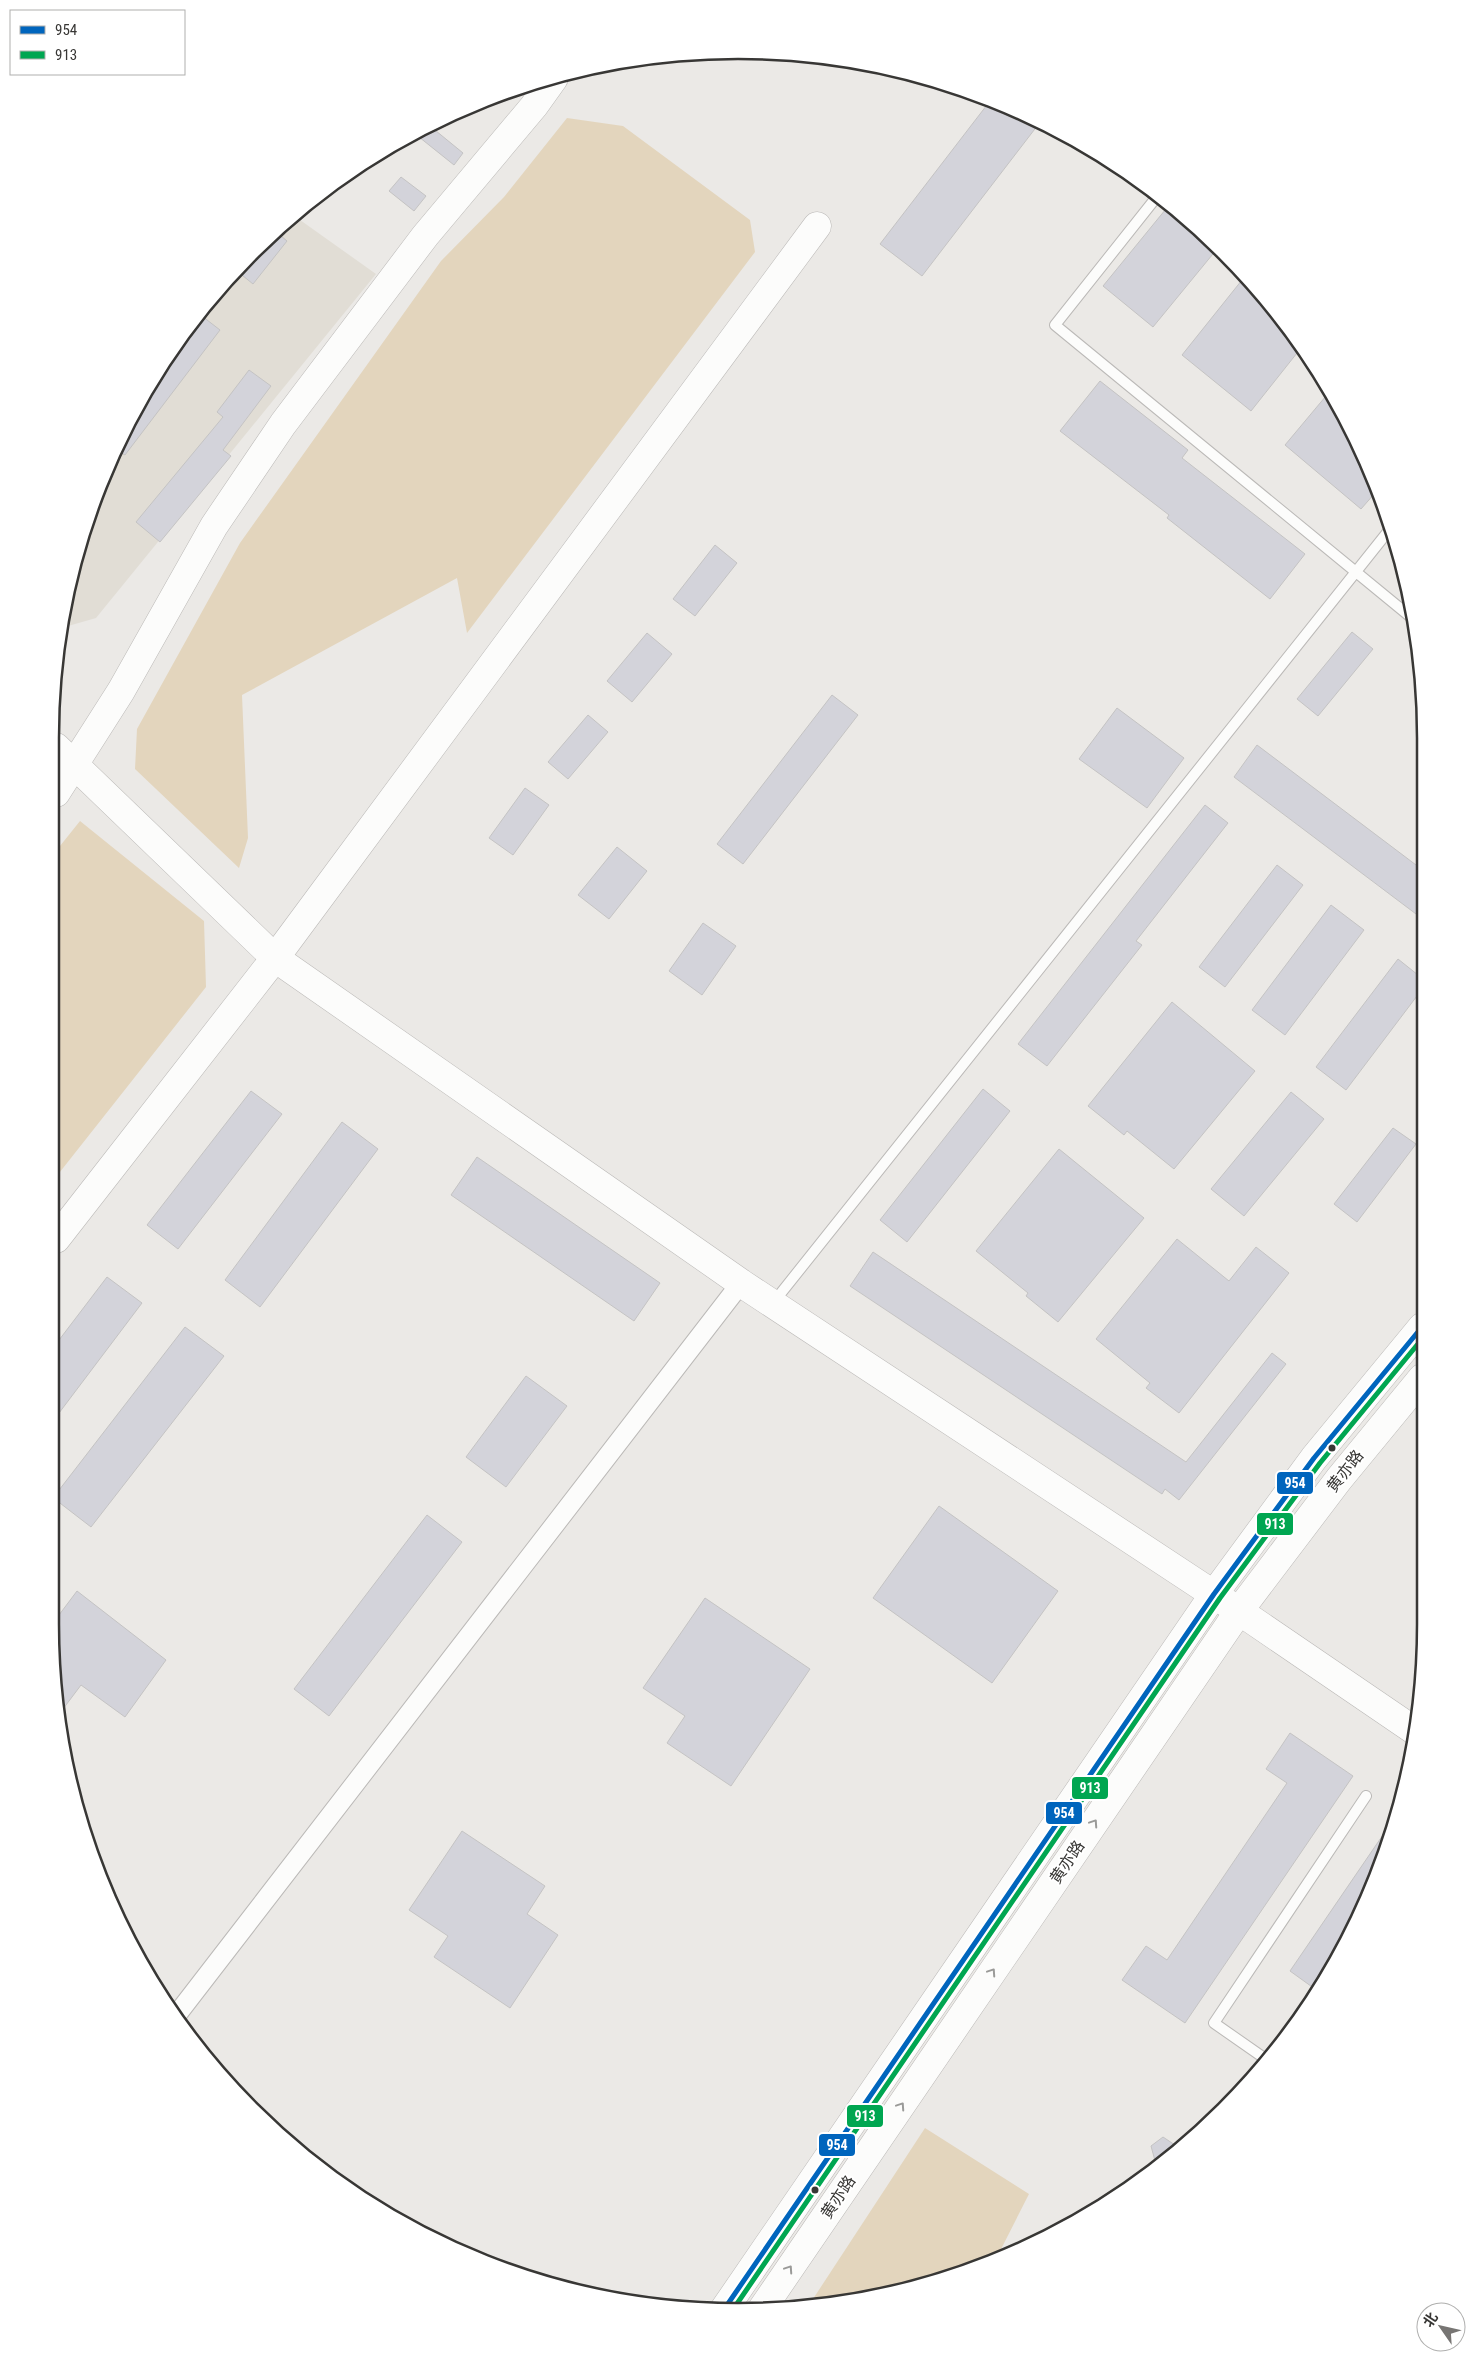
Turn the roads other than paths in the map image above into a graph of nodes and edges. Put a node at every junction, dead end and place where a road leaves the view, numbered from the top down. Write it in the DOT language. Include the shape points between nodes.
graph roads {
  1 [pos="548,86"];
  2 [pos="1154,201"];
  3 [pos="817,226"];
  4 [pos="1386,535"];
  5 [pos="1356,572"];
  6 [pos="1405,612"];
  7 [pos="65,756"];
  8 [pos="59,781"];
  9 [pos="275,958"];
  10 [pos="59,1235"];
  11 [pos="741,1283"];
  12 [pos="773,1304"];
  13 [pos="1417,1333"];
  14 [pos="1417,1384"];
  15 [pos="1214,1594"];
  16 [pos="1239,1610"];
  17 [pos="1409,1727"];
  18 [pos="1366,1796"];
  19 [pos="179,2010"];
  20 [pos="1262,2056"];
  21 [pos="767,2302"];
  22 [pos="728,2303"];
  1 -- 7 [label="street" via="425,236 283,424 214,526 122,691"];
  2 -- 5 [label="lane" via="1055,325"];
  3 -- 9 [label="street"];
  4 -- 5 [label="lane"];
  5 -- 6 [label="lane"];
  5 -- 12 [label="lane"];
  7 -- 8 [label="street"];
  7 -- 9 [label="street"];
  9 -- 10 [label="street"];
  9 -- 11 [label="street"];
  11 -- 12 [label="street"];
  11 -- 19 [label="street"];
  12 -- 15 [label="street"];
  13 -- 15 [label="street, 黄亦路" via="1314,1458"];
  14 -- 16 [label="street, 黄亦路" via="1339,1479"];
  15 -- 16 [label="street"];
  15 -- 22 [label="street, 黄亦路"];
  16 -- 17 [label="street"];
  21 -- 16 [label="street, 黄亦路, one-way"];
  18 -- 20 [label="lane" via="1214,2023"];
}
